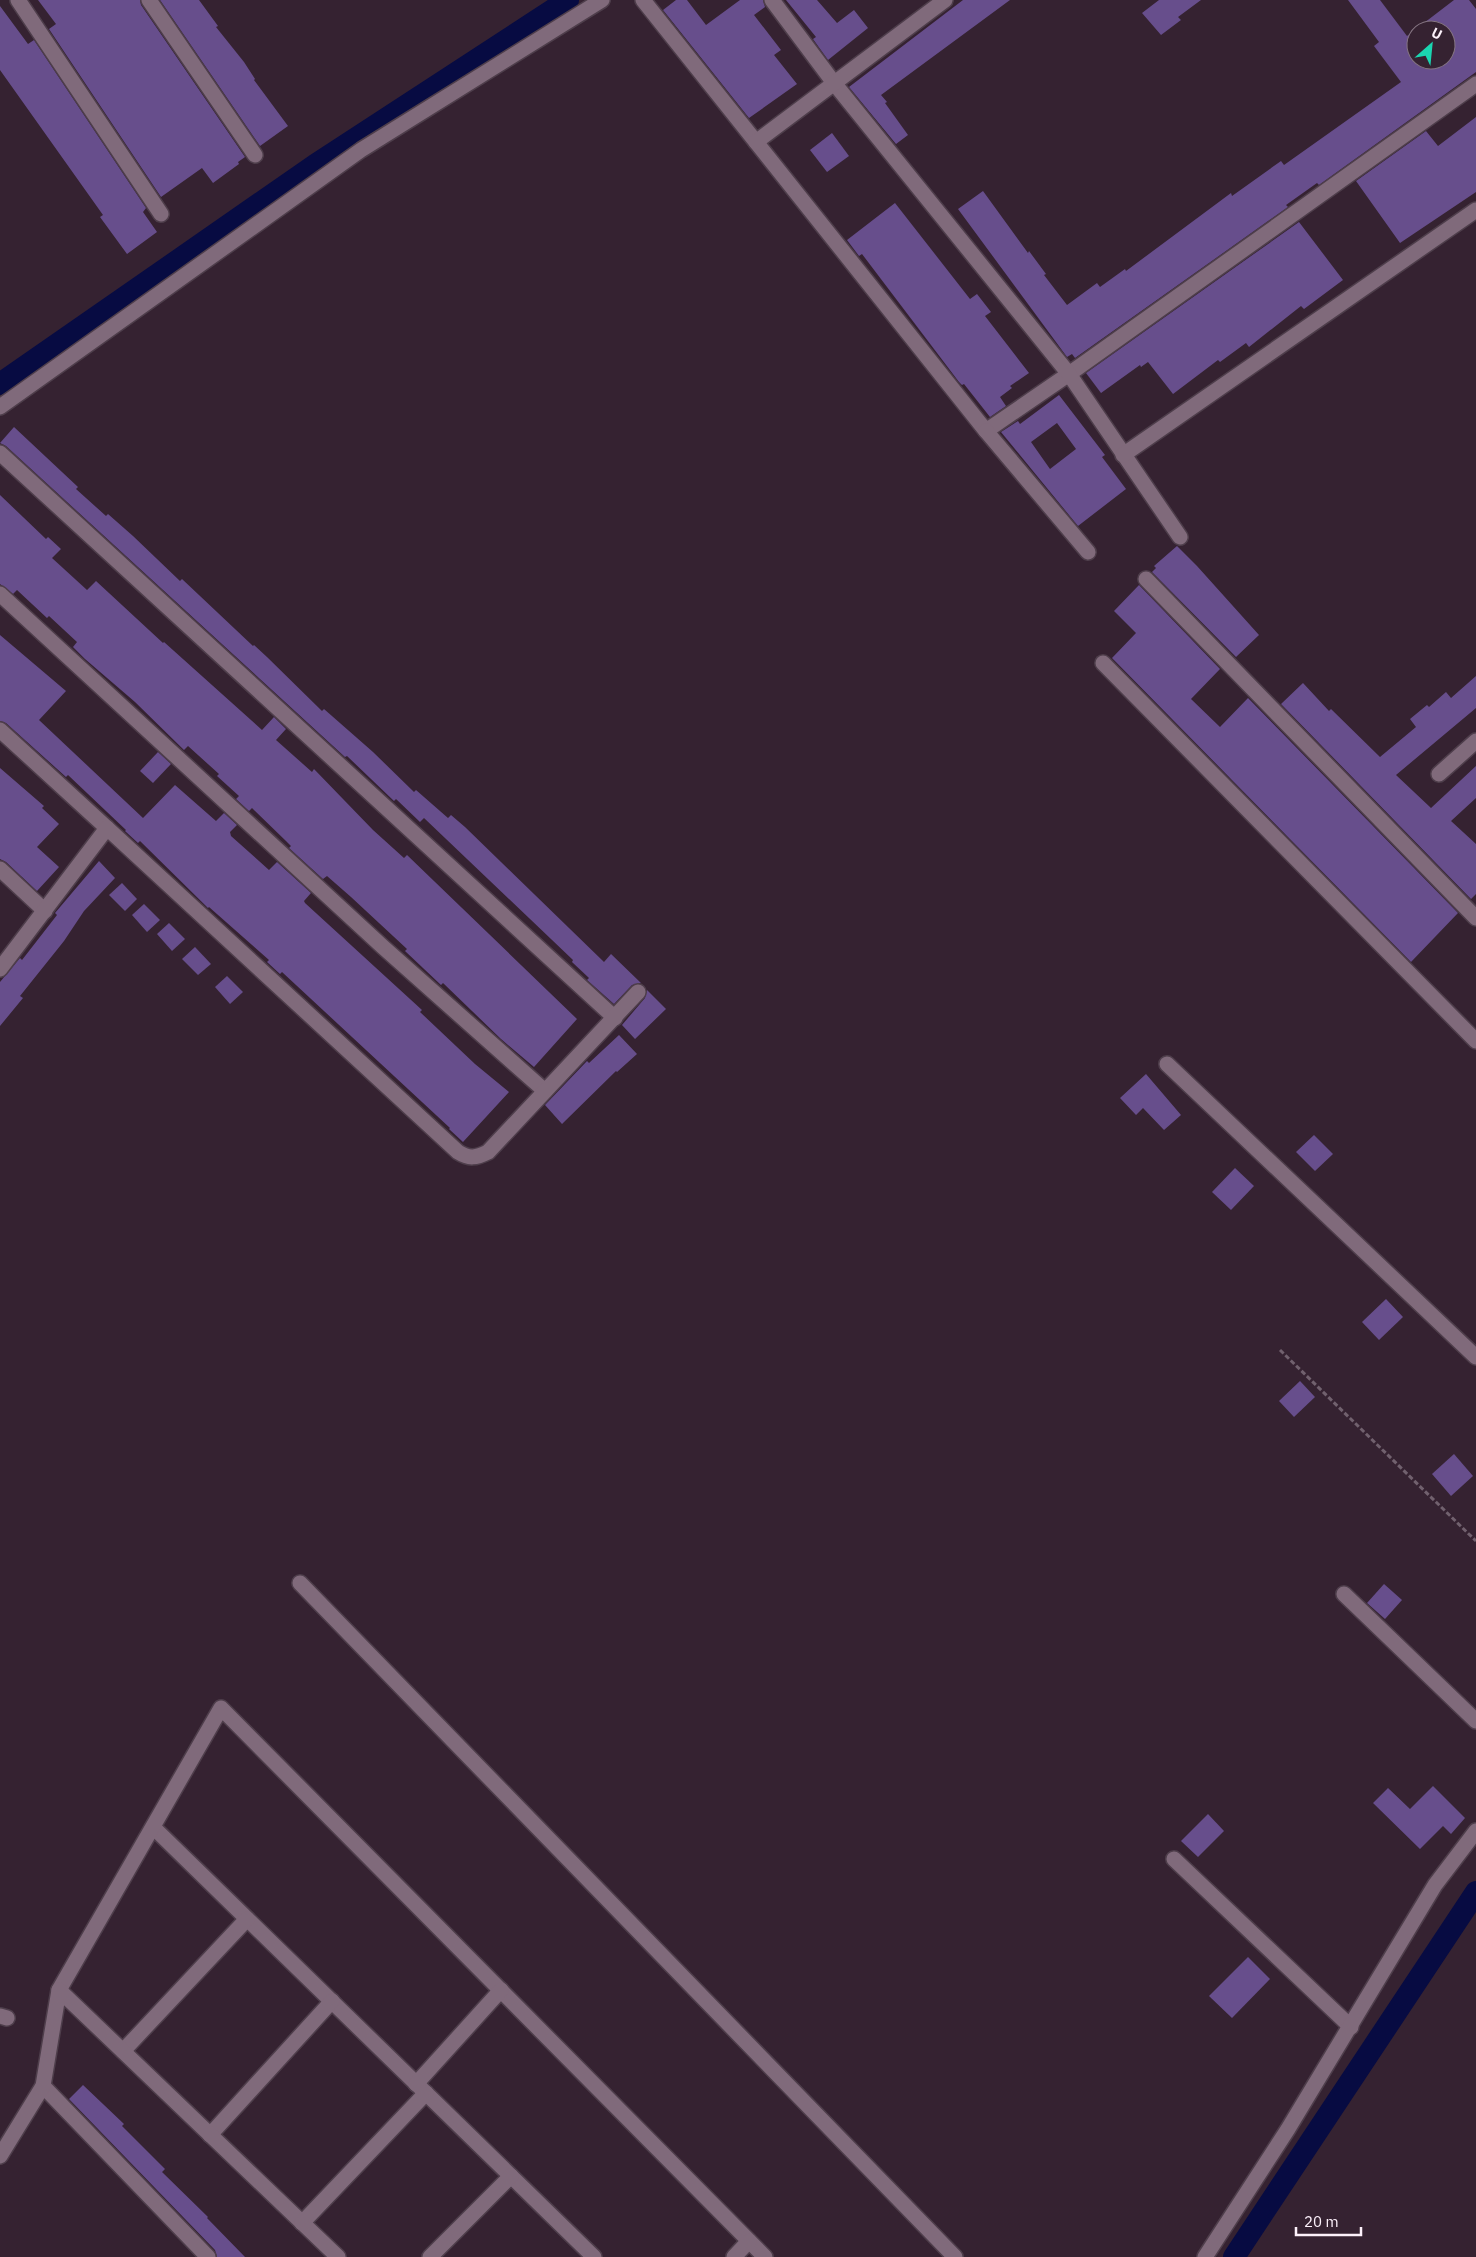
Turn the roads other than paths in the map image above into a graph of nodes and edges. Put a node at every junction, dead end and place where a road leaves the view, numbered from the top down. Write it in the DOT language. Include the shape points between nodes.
graph roads {
  1 [pos="18,0"];
  2 [pos="149,0"];
  3 [pos="602,0"];
  4 [pos="643,0"];
  5 [pos="772,0"];
  6 [pos="945,0"];
  7 [pos="834,83"];
  8 [pos="1476,84"];
  9 [pos="756,142"];
  10 [pos="255,155"];
  11 [pos="1476,210"];
  12 [pos="161,214"];
  13 [pos="1070,374"];
  14 [pos="0,407"];
  15 [pos="986,431"];
  16 [pos="0,454"];
  17 [pos="1123,454"];
  18 [pos="1180,537"];
  19 [pos="1088,552"];
  20 [pos="1146,579"];
  21 [pos="0,594"];
  22 [pos="1103,663"];
  23 [pos="0,730"];
  24 [pos="1476,741"];
  25 [pos="1439,774"];
  26 [pos="107,828"];
  27 [pos="0,869"];
  28 [pos="45,911"];
  29 [pos="1476,918"];
  30 [pos="0,969"];
  31 [pos="638,992"];
  32 [pos="615,1018"];
  33 [pos="1476,1041"];
  34 [pos="1167,1064"];
  35 [pos="545,1091"];
  36 [pos="1476,1357"];
  37 [pos="300,1583"];
  38 [pos="1344,1594"];
  39 [pos="1476,1721"];
  40 [pos="153,1827"];
  41 [pos="1476,1830"];
  42 [pos="1174,1859"];
  43 [pos="247,1919"];
  44 [pos="59,1990"];
  45 [pos="501,1990"];
  46 [pos="332,2001"];
  47 [pos="1350,2027"];
  48 [pos="123,2051"];
  49 [pos="43,2086"];
  50 [pos="421,2088"];
  51 [pos="210,2135"];
  52 [pos="0,2156"];
  53 [pos="511,2176"];
  54 [pos="302,2223"];
  55 [pos="750,2241"];
  56 [pos="208,2257"];
  57 [pos="338,2257"];
  58 [pos="430,2257"];
  59 [pos="594,2257"];
  60 [pos="734,2257"];
  61 [pos="765,2257"];
  62 [pos="955,2257"];
  63 [pos="1205,2257"];
  1 -- 12 [label="street"];
  2 -- 10 [label="street"];
  3 -- 14 [label="street" via="361,150"];
  4 -- 9 [label="street"];
  5 -- 7 [label="street"];
  6 -- 7 [label="street"];
  7 -- 9 [label="street"];
  7 -- 13 [label="street"];
  8 -- 13 [label="street"];
  9 -- 15 [label="street"];
  11 -- 17 [label="street"];
  13 -- 15 [label="street"];
  13 -- 17 [label="street"];
  15 -- 19 [label="street"];
  16 -- 32 [label="street"];
  17 -- 18 [label="street"];
  20 -- 29 [label="street"];
  21 -- 35 [label="street" via="383,947"];
  22 -- 33 [label="street"];
  23 -- 26 [label="street"];
  24 -- 25 [label="street"];
  26 -- 28 [label="street"];
  26 -- 35 [label="street" via="464,1156 477,1158 488,1152"];
  27 -- 28 [label="street"];
  28 -- 30 [label="street"];
  31 -- 32 [label="street"];
  32 -- 35 [label="street"];
  34 -- 36 [label="street"];
  37 -- 62 [label="street"];
  38 -- 39 [label="street"];
  40 -- 43 [label="street"];
  40 -- 44 [label="street"];
  40 -- 45 [label="street" via="221,1708"];
  41 -- 47 [label="street" via="1435,1884"];
  42 -- 47 [label="street"];
  43 -- 46 [label="street"];
  43 -- 48 [label="street"];
  44 -- 48 [label="street"];
  44 -- 49 [label="street"];
  45 -- 50 [label="street"];
  45 -- 55 [label="street"];
  46 -- 50 [label="street"];
  46 -- 51 [label="street"];
  47 -- 63 [label="street"];
  48 -- 51 [label="street"];
  49 -- 52 [label="street"];
  49 -- 56 [label="street"];
  50 -- 53 [label="street"];
  50 -- 54 [label="street"];
  51 -- 54 [label="street"];
  53 -- 58 [label="street"];
  53 -- 59 [label="street"];
  54 -- 57 [label="street"];
  55 -- 60 [label="street"];
  55 -- 61 [label="street"];
}
